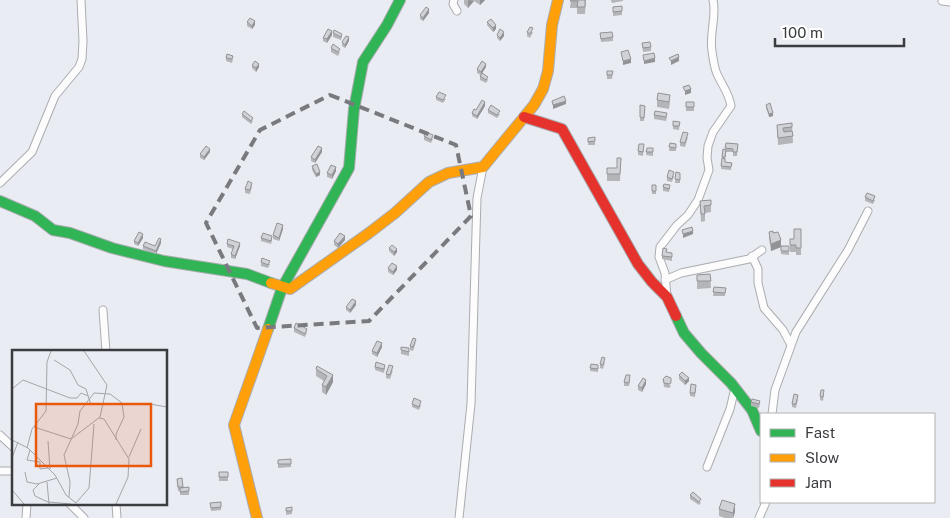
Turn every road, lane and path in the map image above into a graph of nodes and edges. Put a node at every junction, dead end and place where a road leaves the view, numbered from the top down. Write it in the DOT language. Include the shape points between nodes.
graph roads {
  1 [pos="81,0"];
  2 [pos="400,0"];
  3 [pos="454,0"];
  4 [pos="558,0"];
  5 [pos="712,0"];
  6 [pos="457,11"];
  7 [pos="524,117"];
  8 [pos="483,167"];
  9 [pos="0,183"];
  10 [pos="0,201"];
  11 [pos="868,211"];
  12 [pos="762,250"];
  13 [pos="752,256"];
  14 [pos="665,280"];
  15 [pos="282,288"];
  16 [pos="667,297"];
  17 [pos="103,310"];
  18 [pos="791,346"];
  19 [pos="106,350"];
  20 [pos="735,388"];
  21 [pos="772,413"];
  22 [pos="760,429"];
  23 [pos="0,435"];
  24 [pos="12,446"];
  25 [pos="707,466"];
  26 [pos="766,503"];
  27 [pos="72,506"];
  28 [pos="84,518"];
  29 [pos="257,518"];
  30 [pos="459,518"];
  31 [pos="759,518"];
  1 -- 9 [label="street" via="83,41 79,67 55,96 32,152"];
  2 -- 15 [label="street" via="363,62 354,109 349,168"];
  3 -- 6 [label="street"];
  4 -- 7 [label="street" via="543,89"];
  5 -- 14 [label="street" via="712,52 716,72 731,106 713,132 708,146 709,170 698,200 660,247 659,258"];
  7 -- 8 [label="street"];
  7 -- 16 [label="street" via="562,129 625,243 652,282"];
  8 -- 15 [label="street" via="462,169 429,182 407,204 319,270 290,289"];
  8 -- 30 [label="street" via="477,198 471,404"];
  10 -- 15 [label="street" via="38,216 53,230 64,230 163,262 248,274"];
  11 -- 18 [label="street" via="848,250 796,332"];
  12 -- 13 [label="street"];
  13 -- 14 [label="street"];
  13 -- 18 [label="street" via="758,268 764,308 783,330"];
  14 -- 16 [label="street"];
  15 -- 29 [label="street" via="234,425"];
  16 -- 20 [label="street" via="684,333"];
  17 -- 19 [label="street"];
  18 -- 21 [label="street" via="775,390"];
  20 -- 22 [label="street" via="752,410"];
  20 -- 25 [label="street" via="730,410"];
  23 -- 24 [label="street"];
  26 -- 31 [label="street"];
  27 -- 28 [label="street"];
}
